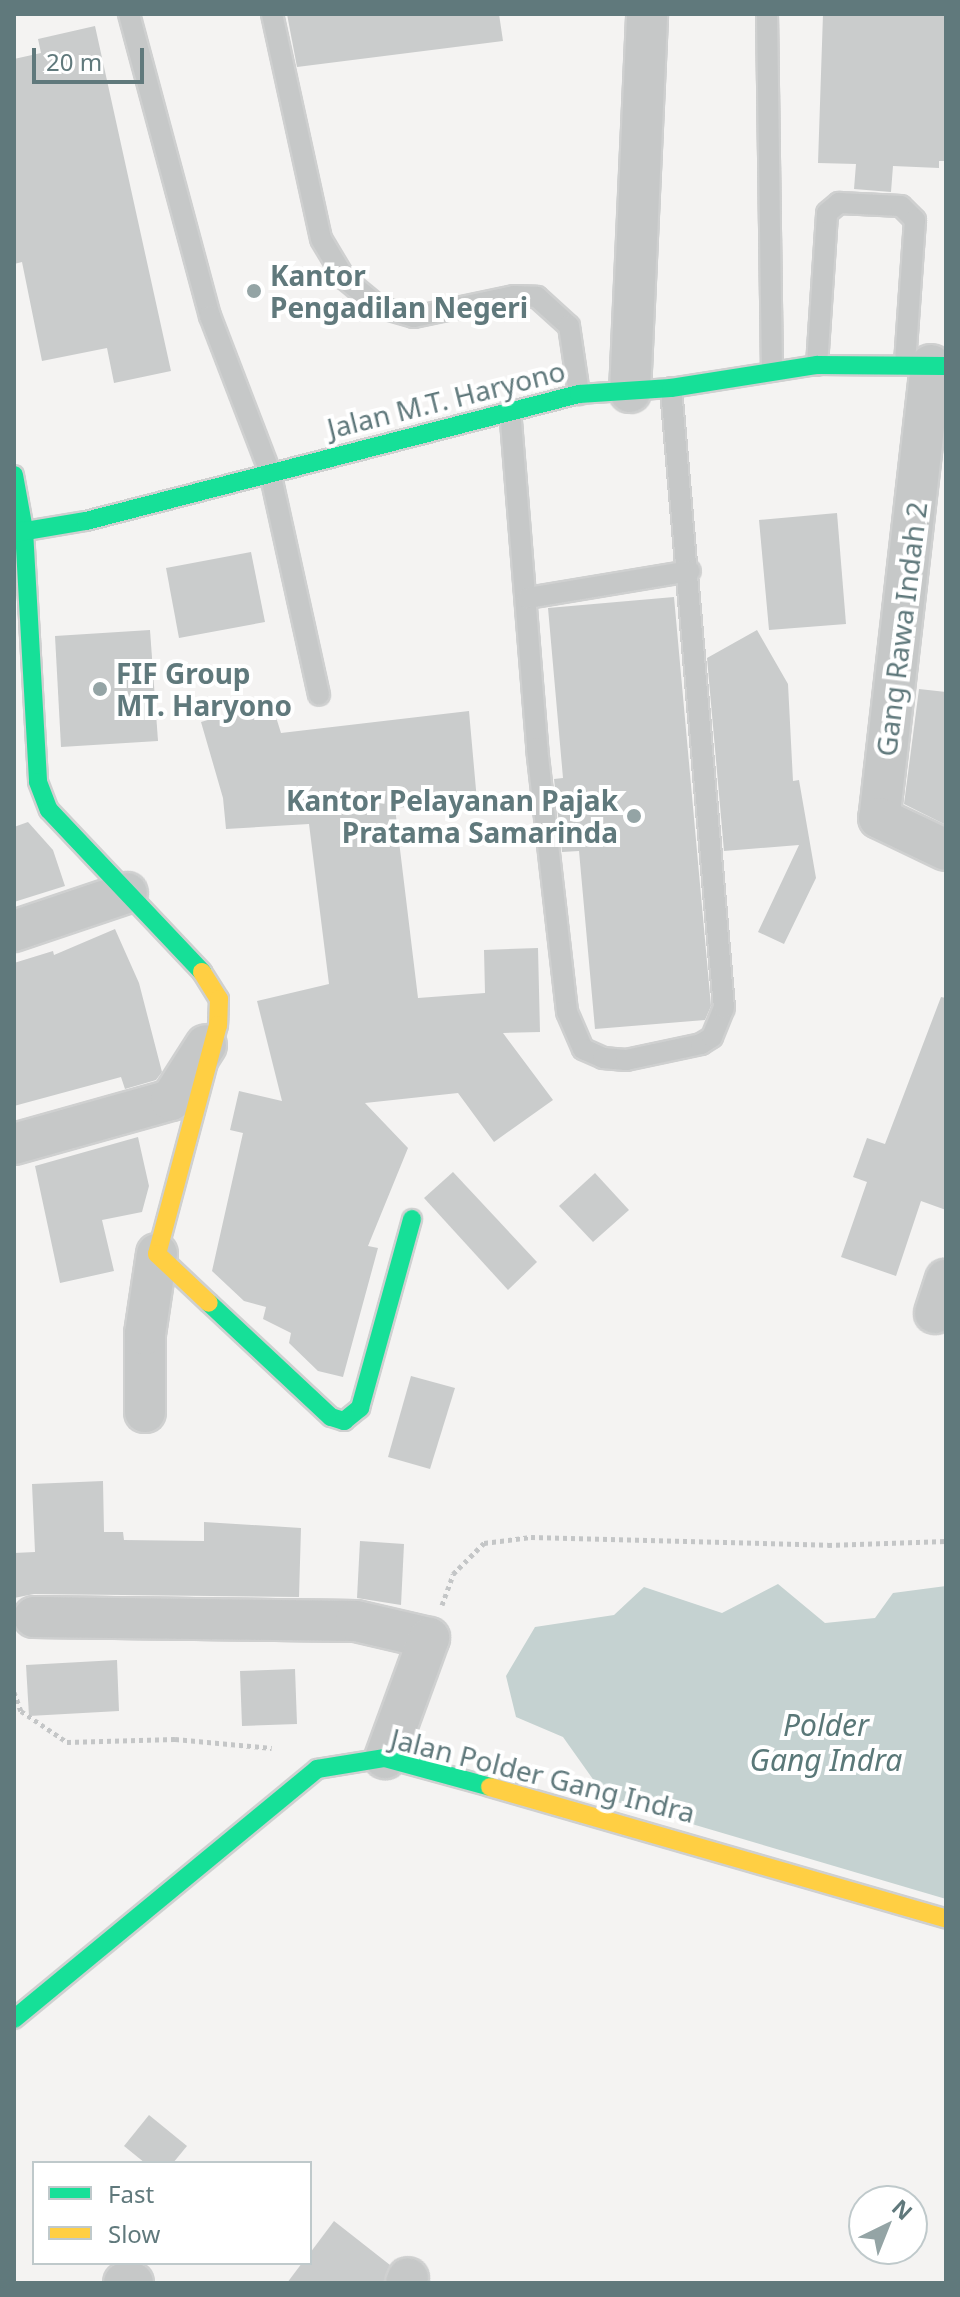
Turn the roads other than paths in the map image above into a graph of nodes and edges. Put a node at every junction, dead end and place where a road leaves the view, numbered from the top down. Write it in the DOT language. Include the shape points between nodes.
graph roads {
  1 [pos="129,14"];
  2 [pos="272,14"];
  3 [pos="647,14"];
  4 [pos="767,14"];
  5 [pos="817,365"];
  6 [pos="928,365"];
  7 [pos="772,370"];
  8 [pos="671,388"];
  9 [pos="630,392"];
  10 [pos="579,394"];
  11 [pos="510,408"];
  12 [pos="270,472"];
  13 [pos="14,475"];
  14 [pos="19,532"];
  15 [pos="690,571"];
  16 [pos="528,598"];
  17 [pos="319,695"];
  18 [pos="946,850"];
  19 [pos="127,893"];
  20 [pos="14,931"];
  21 [pos="218,1025"];
  22 [pos="14,1144"];
  23 [pos="412,1219"];
  24 [pos="157,1254"];
  25 [pos="145,1412"];
  26 [pos="34,1617"];
  27 [pos="385,1758"];
  28 [pos="946,1919"];
  29 [pos="14,2019"];
  1 -- 12 [label="lane" via="210,316"];
  2 -- 10 [label="lane" via="321,239 345,279 379,307 414,317 514,296 537,297 569,326"];
  3 -- 9 [label="street"];
  4 -- 7 [label="lane"];
  5 -- 6 [label="street, Jalan M.T. Haryono"];
  5 -- 6 [label="lane" via="827,213 839,203 901,206 915,220"];
  5 -- 7 [label="street, Jalan M.T. Haryono"];
  6 -- 18 [label="street, Gang Rawa Indah 2" via="879,818"];
  7 -- 8 [label="street, Jalan M.T. Haryono"];
  8 -- 9 [label="street, Jalan M.T. Haryono"];
  8 -- 15 [label="lane"];
  9 -- 10 [label="street, Jalan M.T. Haryono"];
  10 -- 11 [label="street, Jalan M.T. Haryono"];
  11 -- 12 [label="street, Jalan M.T. Haryono"];
  11 -- 16 [label="lane"];
  12 -- 14 [label="street, Jalan M.T. Haryono" via="86,521"];
  12 -- 17 [label="lane"];
  13 -- 14 [label="street"];
  14 -- 19 [label="street" via="38,782 49,810"];
  15 -- 16 [label="lane"];
  15 -- 16 [label="lane" via="724,1008 712,1037 701,1044 626,1060 583,1049 570,1023 537,748"];
  19 -- 20 [label="street"];
  19 -- 21 [label="street" via="209,980 219,999"];
  21 -- 22 [label="street" via="171,1100"];
  21 -- 24 [label="street"];
  23 -- 24 [label="street" via="360,1408 344,1421 331,1417"];
  24 -- 25 [label="street" via="145,1334"];
  26 -- 27 [label="street" via="343,1620 429,1638"];
  27 -- 28 [label="street, Jalan Polder Gang Indra" via="736,1854"];
  27 -- 29 [label="street, Jalan Polder Gang Indra" via="317,1769 300,1779"];
}
